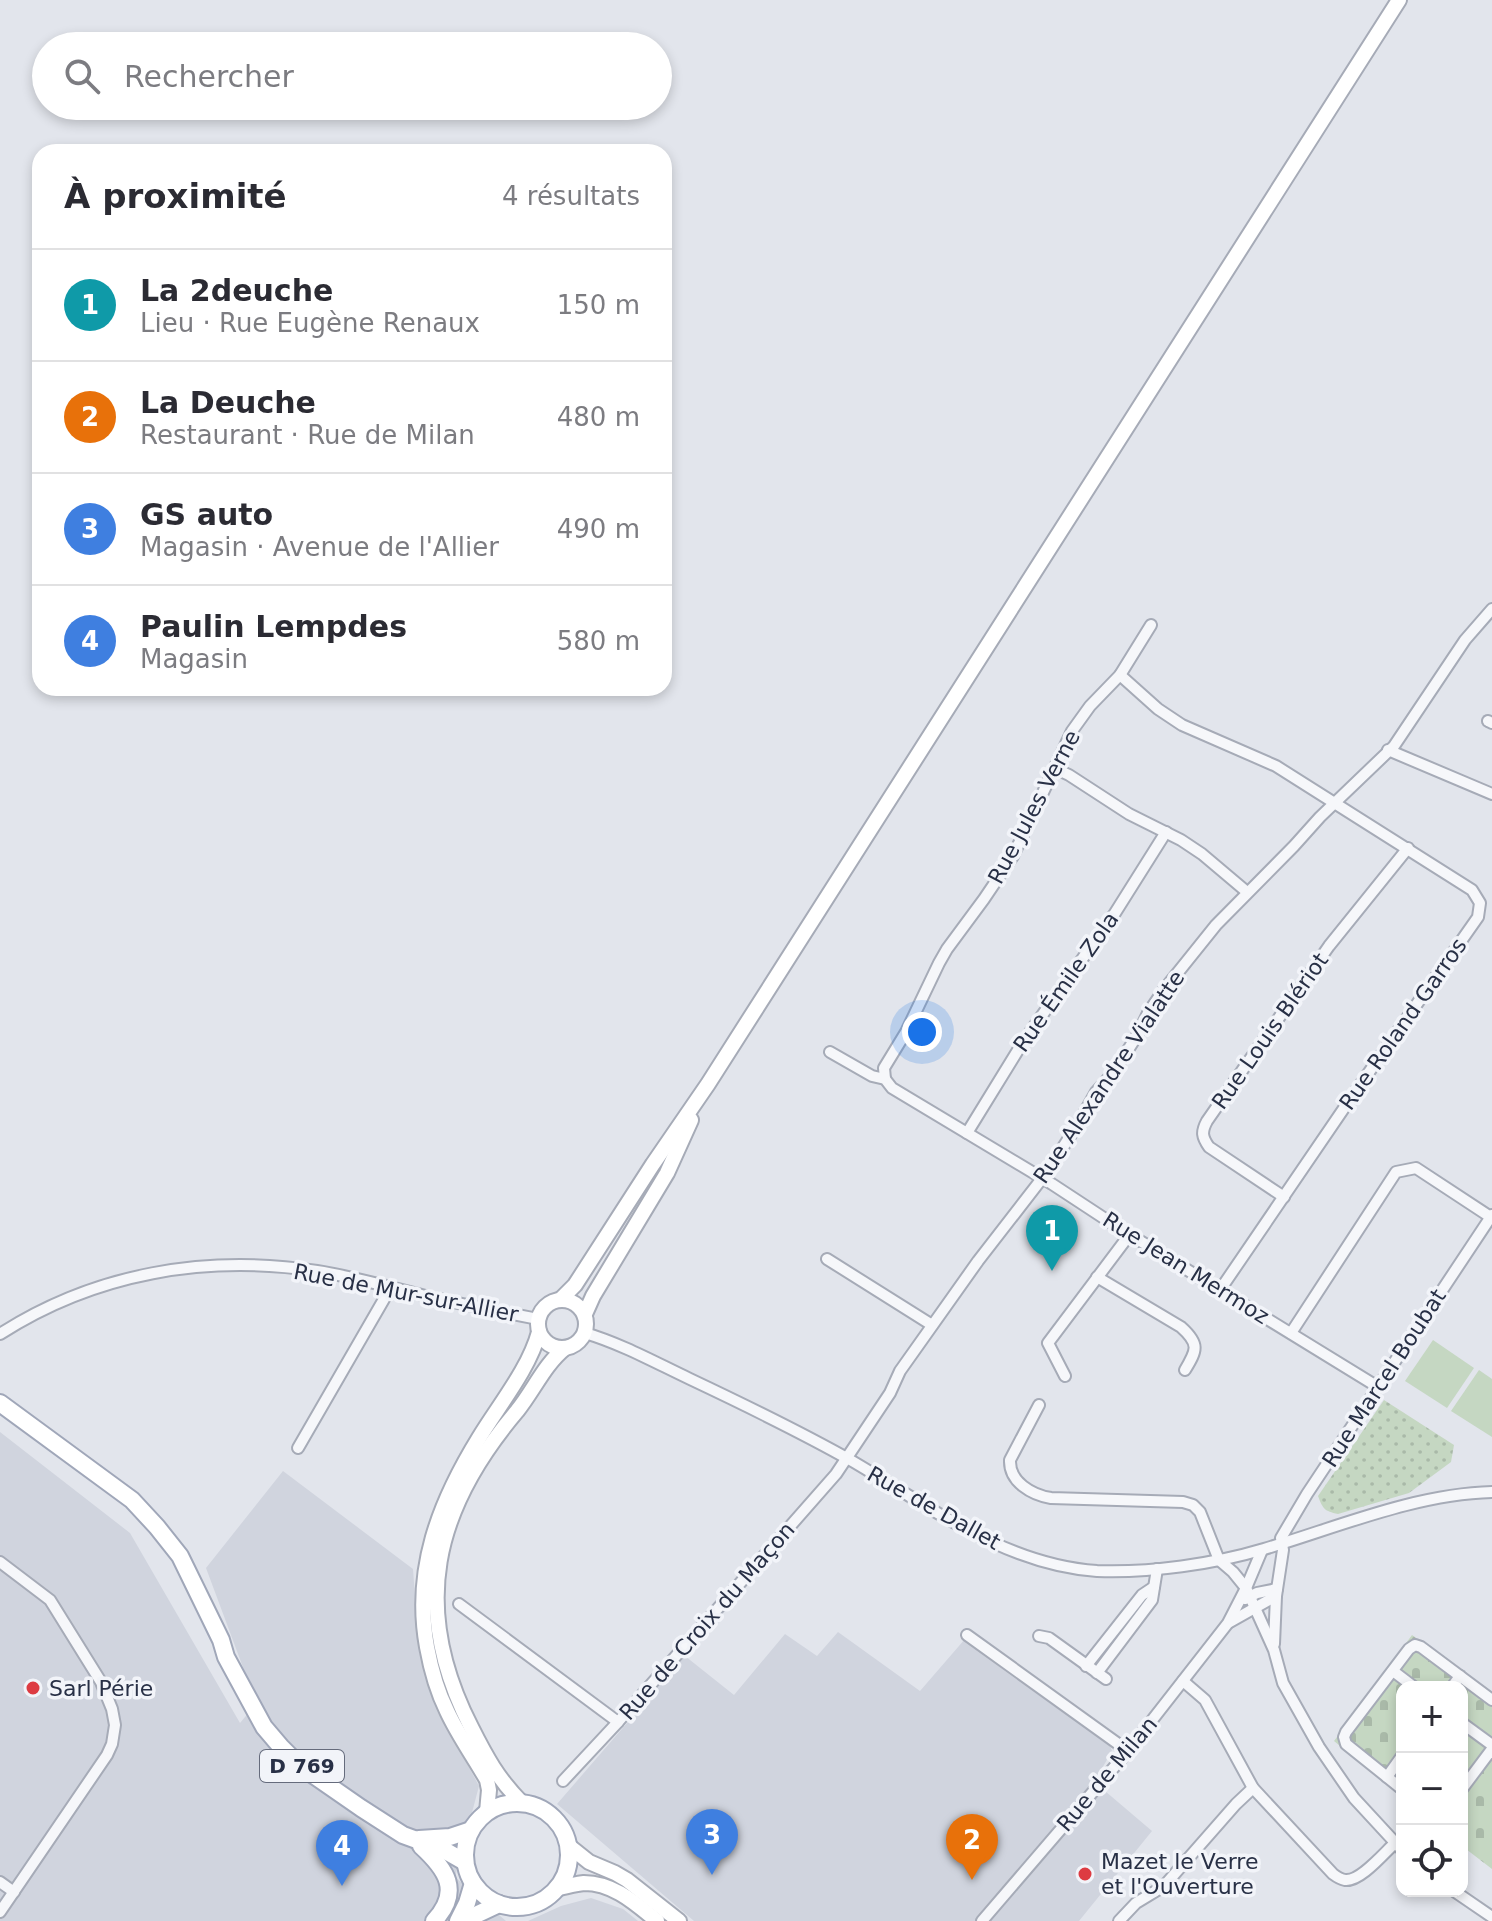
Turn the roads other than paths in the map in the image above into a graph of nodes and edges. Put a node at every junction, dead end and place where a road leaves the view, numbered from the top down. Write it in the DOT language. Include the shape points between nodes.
graph roads {
  1 [pos="1399,0"];
  2 [pos="1492,609"];
  3 [pos="1151,625"];
  4 [pos="1120,675"];
  5 [pos="1388,750"];
  6 [pos="1054,768"];
  7 [pos="1492,794"];
  8 [pos="1334,804"];
  9 [pos="1166,832"];
  10 [pos="1408,848"];
  11 [pos="1247,892"];
  12 [pos="830,1052"];
  13 [pos="885,1079"];
  14 [pos="708,1084"];
  15 [pos="967,1133"];
  16 [pos="1042,1179"];
  17 [pos="1284,1197"];
  18 [pos="1492,1217"];
  19 [pos="1130,1234"];
  20 [pos="827,1259"];
  21 [pos="1097,1277"];
  22 [pos="391,1287"];
  23 [pos="1220,1290"];
  24 [pos="561,1299"];
  25 [pos="585,1314"];
  26 [pos="932,1325"];
  27 [pos="539,1326"];
  28 [pos="585,1333"];
  29 [pos="1291,1333"];
  30 [pos="0,1334"];
  31 [pos="565,1348"];
  32 [pos="1185,1370"];
  33 [pos="1065,1376"];
  34 [pos="1378,1387"];
  35 [pos="0,1403"];
  36 [pos="1039,1405"];
  37 [pos="298,1448"];
  38 [pos="847,1459"];
  39 [pos="1492,1492"];
  40 [pos="1282,1544"];
  41 [pos="1262,1550"];
  42 [pos="1219,1560"];
  43 [pos="0,1562"];
  44 [pos="1157,1569"];
  45 [pos="1154,1587"];
  46 [pos="1277,1592"];
  47 [pos="1245,1595"];
  48 [pos="459,1604"];
  49 [pos="1256,1608"];
  50 [pos="1228,1623"];
  51 [pos="967,1635"];
  52 [pos="1039,1636"];
  53 [pos="1274,1650"];
  54 [pos="1086,1666"];
  55 [pos="1393,1671"];
  56 [pos="1460,1676"];
  57 [pos="1183,1681"];
  58 [pos="1406,1681"];
  59 [pos="1456,1681"];
  60 [pos="1492,1700"];
  61 [pos="618,1722"];
  62 [pos="1468,1728"];
  63 [pos="1492,1747"];
  64 [pos="1128,1751"];
  65 [pos="1396,1764"];
  66 [pos="1387,1777"];
  67 [pos="563,1781"];
  68 [pos="1468,1781"];
  69 [pos="1396,1784"];
  70 [pos="1253,1788"];
  71 [pos="522,1803"];
  72 [pos="487,1812"];
  73 [pos="471,1830"];
  74 [pos="414,1839"];
  75 [pos="1396,1845"];
  76 [pos="569,1846"];
  77 [pos="1396,1849"];
  78 [pos="465,1862"];
  79 [pos="0,1882"];
  80 [pos="473,1883"];
  81 [pos="559,1888"];
  82 [pos="14,1892"];
  83 [pos="636,1895"];
  84 [pos="1463,1897"];
  85 [pos="499,1904"];
  86 [pos="0,1912"];
  87 [pos="1492,1917"];
  88 [pos="434,1921"];
  89 [pos="461,1921"];
  90 [pos="657,1921"];
  91 [pos="679,1921"];
  92 [pos="982,1921"];
  93 [pos="1119,1921"];
  1 -- 14 [label="main road"];
  2 -- 5 [label="street, Rue Alexandre Vialatte"];
  3 -- 4 [label="street, Rue Jules Verne"];
  4 -- 6 [label="street, Rue Jules Verne" via="1080,720"];
  4 -- 8 [label="street, Rue Roland Garros" via="1182,725 1276,766"];
  5 -- 7 [label="street"];
  5 -- 8 [label="street, Rue Alexandre Vialatte"];
  6 -- 9 [label="street"];
  6 -- 13 [label="street, Rue Jules Verne" via="1013,856 943,956 884,1068"];
  8 -- 10 [label="street, Rue Roland Garros"];
  8 -- 11 [label="street, Rue Alexandre Vialatte"];
  9 -- 11 [label="street"];
  9 -- 15 [label="street, Rue Émile Zola"];
  10 -- 17 [label="street, Rue Roland Garros" via="1472,890 1480,903 1478,917"];
  10 -- 17 [label="street, Rue Louis Blériot" via="1329,946 1203,1129 1209,1147"];
  11 -- 16 [label="street, Rue Alexandre Vialatte" via="1163,991"];
  12 -- 13 [label="street, Rue Jean Mermoz"];
  13 -- 15 [label="street, Rue Jean Mermoz"];
  14 -- 24 [label="main road"];
  14 -- 25 [label="main road" via="667,1173"];
  15 -- 16 [label="street, Rue Jean Mermoz"];
  16 -- 19 [label="street, Rue Jean Mermoz"];
  16 -- 26 [label="street, Rue Alexandre Vialatte"];
  17 -- 23 [label="street, Rue Roland Garros"];
  18 -- 29 [label="street" via="1416,1168 1396,1172"];
  18 -- 34 [label="street, Rue Marcel Boubat"];
  19 -- 21 [label="street"];
  19 -- 23 [label="street, Rue Jean Mermoz"];
  20 -- 26 [label="street"];
  21 -- 32 [label="street" via="1191,1336 1196,1347"];
  21 -- 33 [label="street" via="1048,1343"];
  22 -- 27 [label="street, Rue de Mur-sur-Allier"];
  22 -- 30 [label="street, Rue de Mur-sur-Allier" via="316,1271 246,1264 167,1269 48,1306"];
  22 -- 37 [label="street"];
  23 -- 29 [label="street, Rue Jean Mermoz"];
  24 -- 25 [label="main road" via="573,1301"];
  24 -- 27 [label="main road" via="544,1307"];
  25 -- 28 [label="main road"];
  26 -- 38 [label="street, Rue Alexandre Vialatte"];
  27 -- 31 [label="main road" via="547,1343"];
  27 -- 72 [label="main road" via="532,1352 447,1496 422,1589 425,1639 437,1688 487,1780"];
  28 -- 31 [label="main road"];
  28 -- 38 [label="street, Rue de Dallet" via="782,1423"];
  29 -- 34 [label="street, Rue Jean Mermoz"];
  31 -- 71 [label="main road" via="490,1445 462,1491 446,1531 436,1589 443,1658 459,1705 502,1783"];
  34 -- 40 [label="street, Rue Marcel Boubat" via="1297,1510"];
  35 -- 74 [label="main road, D 769" via="111,1483 157,1527 180,1556 226,1657 264,1727 281,1747 349,1800"];
  36 -- 42 [label="street" via="1010,1460 1019,1483 1051,1498 1193,1505 1204,1518"];
  38 -- 44 [label="street, Rue de Dallet" via="955,1524 1045,1563 1097,1571"];
  38 -- 61 [label="street, Rue de Croix du Maçon"];
  39 -- 40 [label="street, Rue de Dallet" via="1415,1503"];
  40 -- 41 [label="street, Rue de Dallet"];
  40 -- 46 [label="street, Rue Marcel Boubat"];
  41 -- 42 [label="street, Rue de Dallet"];
  41 -- 47 [label="street, Rue de Milan"];
  42 -- 44 [label="street, Rue de Dallet"];
  42 -- 47 [label="street" via="1233,1572"];
  43 -- 82 [label="street" via="56,1608 101,1682 115,1725 107,1755"];
  44 -- 45 [label="street"];
  45 -- 54 [label="street"];
  45 -- 54 [label="street" via="1152,1600 1101,1676"];
  46 -- 47 [label="street"];
  46 -- 49 [label="street, Rue de Milan"];
  46 -- 53 [label="street, Rue Marcel Boubat"];
  47 -- 49 [label="street"];
  47 -- 50 [label="street, Rue de Milan"];
  48 -- 61 [label="street"];
  49 -- 50 [label="street, Rue de Milan"];
  49 -- 53 [label="street"];
  50 -- 57 [label="street, Rue de Milan"];
  51 -- 64 [label="street"];
  52 -- 54 [label="street"];
  53 -- 75 [label="street" via="1283,1683 1319,1747 1354,1798"];
  55 -- 56 [label="street" via="1415,1645"];
  55 -- 58 [label="street"];
  55 -- 66 [label="street" via="1344,1737"];
  56 -- 59 [label="street"];
  56 -- 60 [label="street"];
  57 -- 64 [label="street, Rue de Milan"];
  57 -- 70 [label="street" via="1205,1700"];
  61 -- 67 [label="street, Rue de Croix du Maçon"];
  62 -- 63 [label="street"];
  63 -- 68 [label="street"];
  64 -- 92 [label="street, Rue de Milan"];
  65 -- 66 [label="street"];
  66 -- 69 [label="street"];
  70 -- 77 [label="street" via="1341,1879 1358,1878"];
  70 -- 93 [label="street" via="1164,1886"];
  71 -- 72 [label="main road"];
  71 -- 76 [label="main road" via="552,1817"];
  72 -- 73 [label="main road"];
  73 -- 74 [label="main road"];
  73 -- 78 [label="main road"];
  74 -- 78 [label="main road, D 769"];
  74 -- 88 [label="main road" via="441,1866 450,1889"];
  76 -- 81 [label="main road" via="568,1868"];
  76 -- 83 [label="main road" via="615,1873"];
  78 -- 80 [label="main road"];
  79 -- 82 [label="street"];
  80 -- 85 [label="main road"];
  80 -- 89 [label="main road"];
  81 -- 83 [label="main road" via="585,1883"];
  81 -- 85 [label="main road" via="525,1907"];
  82 -- 86 [label="street"];
  83 -- 90 [label="main road"];
  83 -- 91 [label="main road"];
  84 -- 87 [label="street"];
  85 -- 89 [label="main road"];
}
